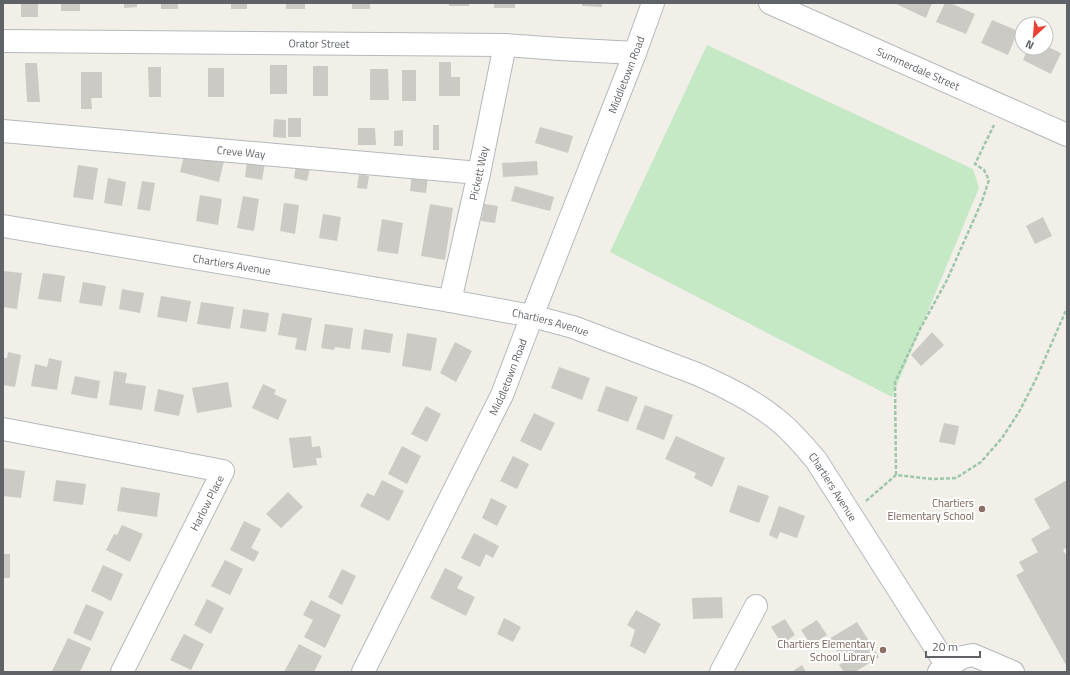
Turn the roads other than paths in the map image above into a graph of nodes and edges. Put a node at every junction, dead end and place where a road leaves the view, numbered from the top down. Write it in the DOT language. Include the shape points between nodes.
graph roads {
  1 [pos="654,3"];
  2 [pos="770,3"];
  3 [pos="3,41"];
  4 [pos="505,45"];
  5 [pos="635,53"];
  6 [pos="3,131"];
  7 [pos="1067,135"];
  8 [pos="479,173"];
  9 [pos="3,226"];
  10 [pos="450,301"];
  11 [pos="532,316"];
  12 [pos="3,429"];
  13 [pos="756,606"];
  14 [pos="945,670"];
  15 [pos="122,672"];
  16 [pos="362,672"];
  17 [pos="721,672"];
  18 [pos="1013,672"];
  1 -- 5 [label="street, Middletown Road"];
  2 -- 7 [label="street, Summerdale Street"];
  3 -- 4 [label="street, Orator Street"];
  4 -- 5 [label="street, Orator Street"];
  4 -- 8 [label="street, Pickett Way"];
  5 -- 11 [label="street, Middletown Road"];
  6 -- 8 [label="street, Creve Way"];
  8 -- 10 [label="street, Pickett Way"];
  9 -- 10 [label="street, Chartiers Avenue"];
  10 -- 11 [label="street, Chartiers Avenue"];
  11 -- 14 [label="street, Chartiers Avenue" via="573,327 690,371 754,402 776,418 816,460"];
  11 -- 16 [label="street, Middletown Road" via="502,395"];
  12 -- 15 [label="street, Harlow Place" via="223,471"];
  13 -- 17 [label="street"];
  14 -- 18 [label="street" via="963,657 973,655"];
}
